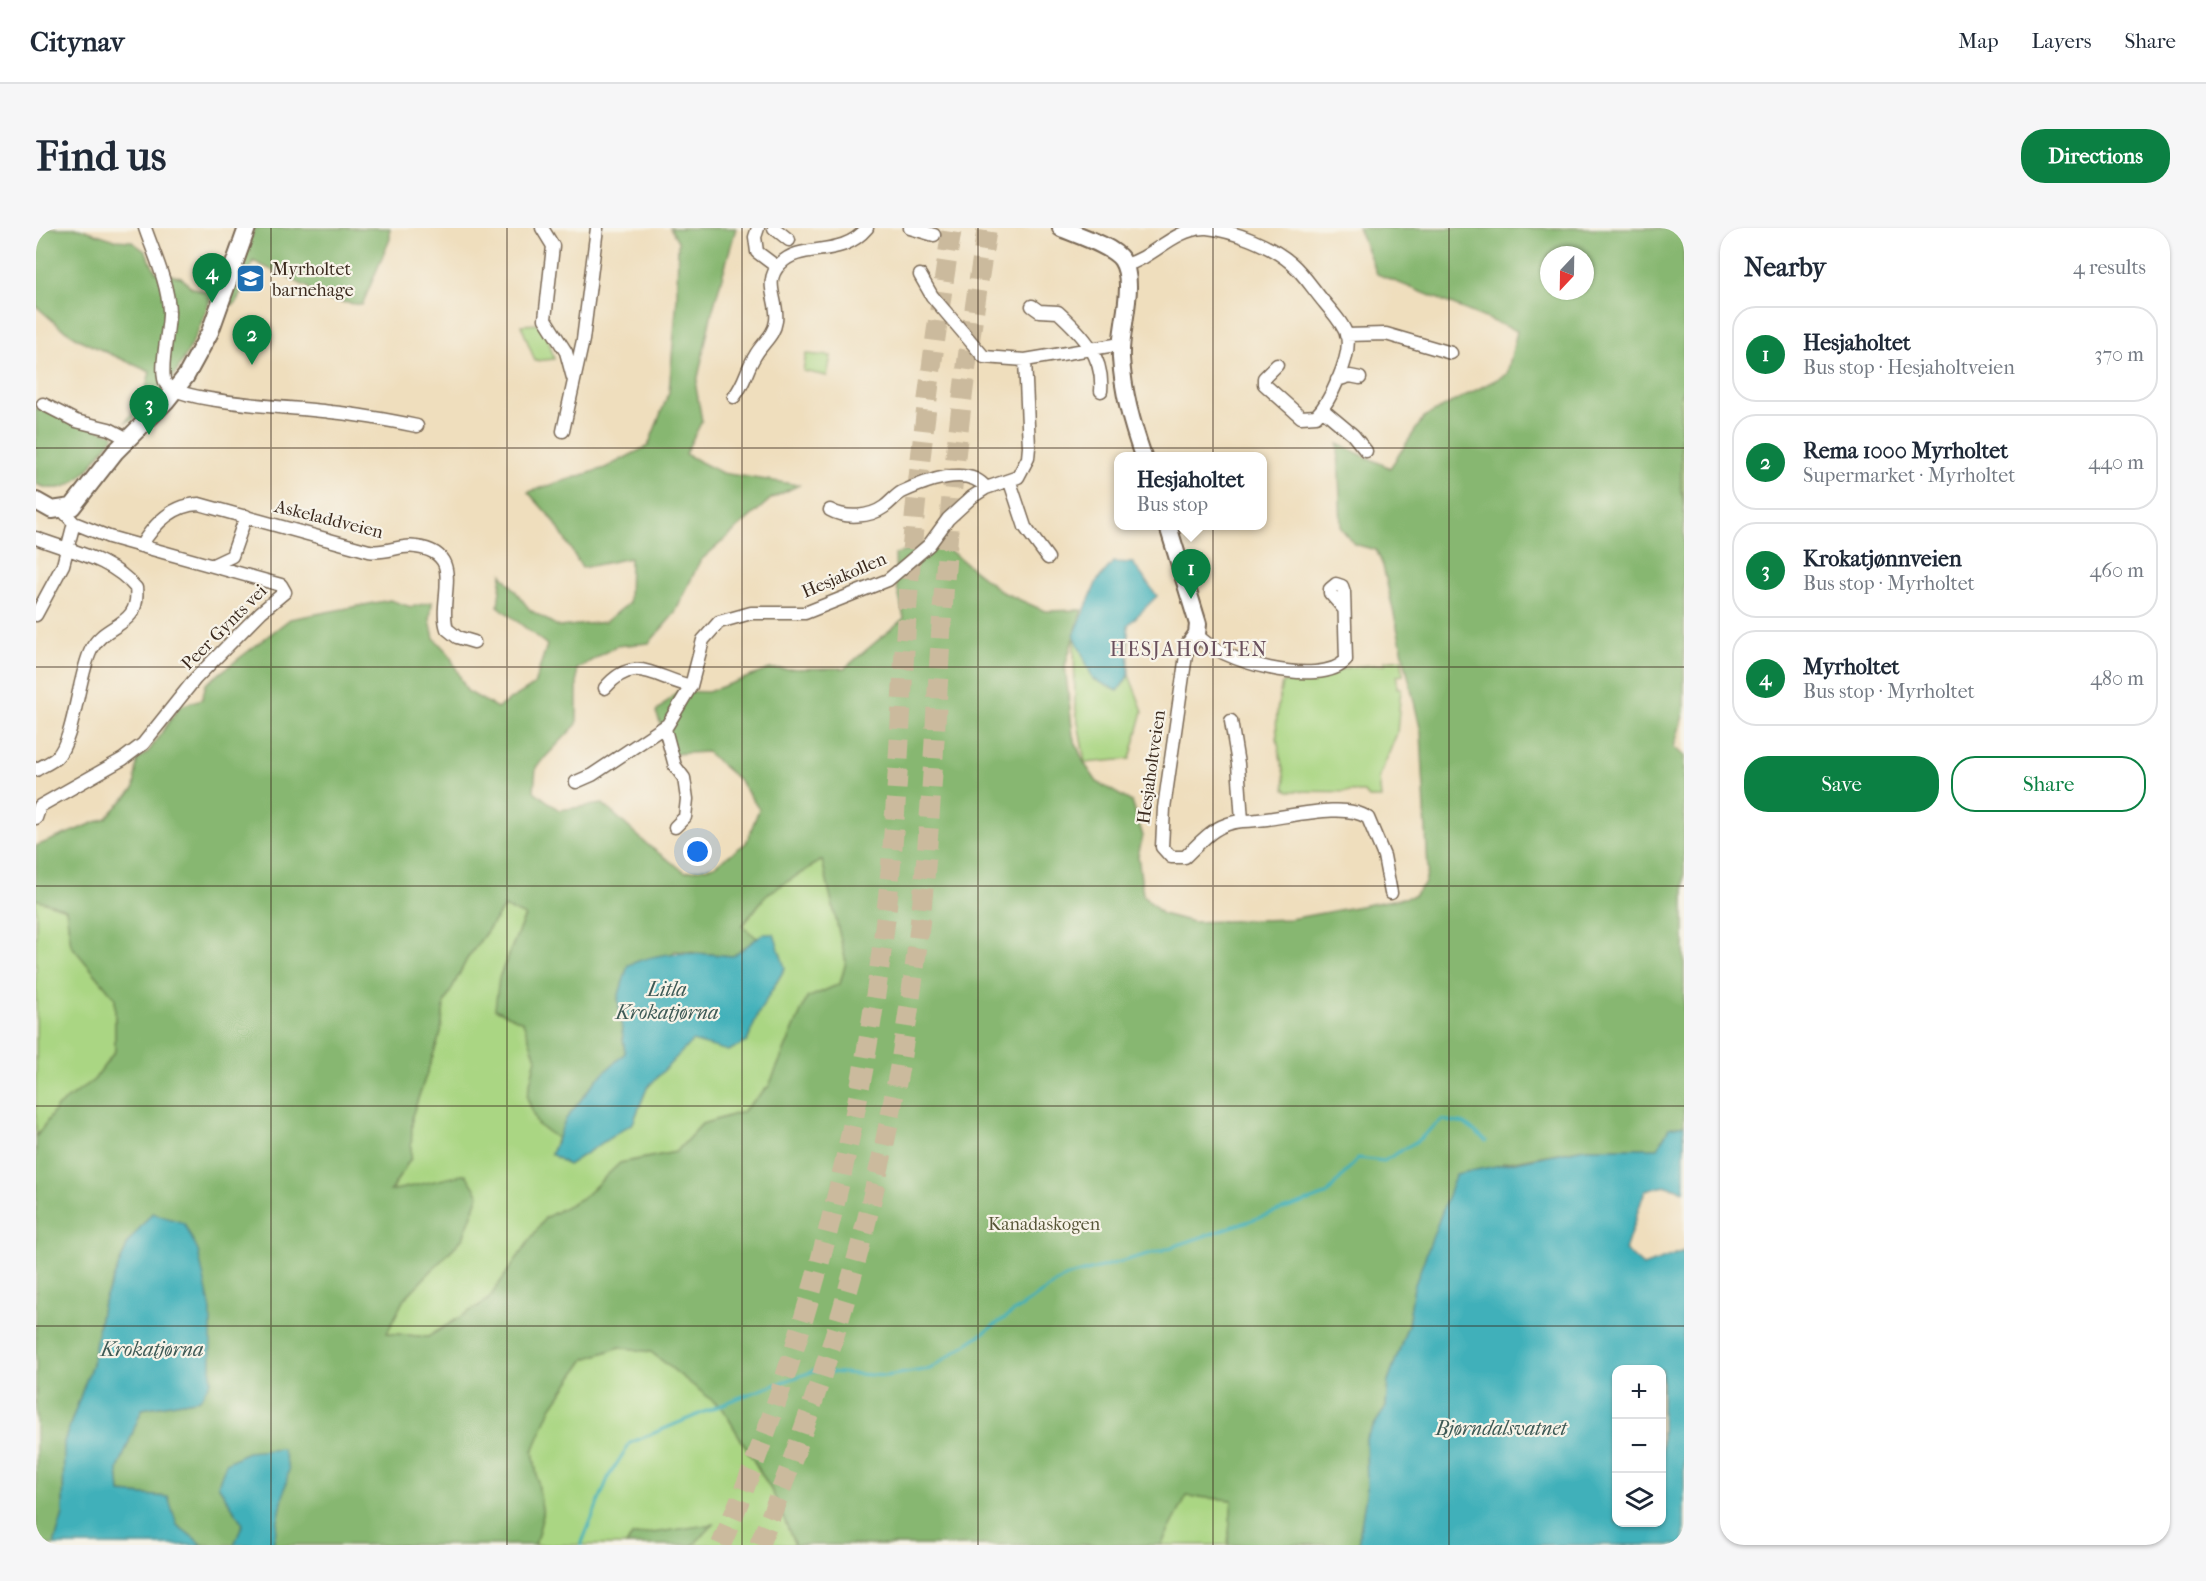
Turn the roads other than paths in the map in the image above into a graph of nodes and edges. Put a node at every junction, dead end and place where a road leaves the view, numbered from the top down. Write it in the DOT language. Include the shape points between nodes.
graph roads {
  1 [pos="145,228"];
  2 [pos="247,228"];
  3 [pos="542,228"];
  4 [pos="597,228"];
  5 [pos="758,228"];
  6 [pos="774,228"];
  7 [pos="867,228"];
  8 [pos="910,228"];
  9 [pos="1061,228"];
  10 [pos="1205,228"];
  11 [pos="934,236"];
  12 [pos="789,240"];
  13 [pos="1125,265"];
  14 [pos="777,267"];
  15 [pos="920,275"];
  16 [pos="1032,306"];
  17 [pos="1347,334"];
  18 [pos="1121,344"];
  19 [pos="1091,348"];
  20 [pos="1451,353"];
  21 [pos="1025,360"];
  22 [pos="1277,365"];
  23 [pos="573,378"];
  24 [pos="1360,378"];
  25 [pos="1337,380"];
  26 [pos="175,391"];
  27 [pos="1101,391"];
  28 [pos="734,396"];
  29 [pos="43,404"];
  30 [pos="1322,409"];
  31 [pos="417,426"];
  32 [pos="568,430"];
  33 [pos="128,439"];
  34 [pos="1366,451"];
  35 [pos="1142,452"];
  36 [pos="1010,482"];
  37 [pos="986,488"];
  38 [pos="36,501"];
  39 [pos="830,510"];
  40 [pos="246,516"];
  41 [pos="68,517"];
  42 [pos="1170,530"];
  43 [pos="36,538"];
  44 [pos="141,546"];
  45 [pos="66,548"];
  46 [pos="1048,558"];
  47 [pos="213,565"];
  48 [pos="1344,609"];
  49 [pos="36,615"];
  50 [pos="1197,634"];
  51 [pos="474,642"];
  52 [pos="1185,652"];
  53 [pos="691,686"];
  54 [pos="605,688"];
  55 [pos="1231,721"];
  56 [pos="667,725"];
  57 [pos="36,770"];
  58 [pos="576,782"];
  59 [pos="36,818"];
  60 [pos="1242,821"];
  61 [pos="675,827"];
  62 [pos="1391,893"];
  1 -- 26 [label="street" via="168,302 164,376 166,384"];
  2 -- 26 [label="main road" via="204,345"];
  3 -- 23 [label="street" via="553,246 544,319 566,352"];
  4 -- 23 [label="street" via="583,340"];
  5 -- 14 [label="street" via="757,252"];
  6 -- 12 [label="street"];
  7 -- 14 [label="street" via="851,242 792,256"];
  8 -- 11 [label="street"];
  9 -- 13 [label="main road" via="1118,255"];
  10 -- 13 [label="street" via="1187,229"];
  10 -- 17 [label="street" via="1223,230 1289,261"];
  13 -- 18 [label="main road" via="1128,283"];
  14 -- 28 [label="street" via="770,288 776,323"];
  15 -- 21 [label="street" via="932,296 984,357"];
  16 -- 19 [label="street" via="1039,311 1058,312"];
  17 -- 20 [label="street" via="1386,334"];
  17 -- 25 [label="street" via="1347,351"];
  18 -- 19 [label="street"];
  18 -- 35 [label="main road" via="1128,409"];
  19 -- 21 [label="street"];
  19 -- 27 [label="street" via="1102,371"];
  21 -- 36 [label="street" via="1028,458 1018,477"];
  22 -- 30 [label="street" via="1263,378 1264,384 1301,417 1311,417"];
  23 -- 32 [label="street"];
  24 -- 25 [label="street"];
  25 -- 30 [label="street"];
  26 -- 31 [label="street" via="205,399 374,417"];
  26 -- 33 [label="main road"];
  29 -- 33 [label="street" via="76,421 109,429"];
  30 -- 34 [label="street"];
  33 -- 41 [label="main road"];
  36 -- 37 [label="street, Hesjakollen"];
  36 -- 46 [label="street" via="1025,527"];
  37 -- 39 [label="street" via="974,479 945,478 903,492 872,513 851,516"];
  37 -- 53 [label="street, Hesjakollen" via="948,519 929,545 888,580 805,612 751,613 719,622 703,640"];
  38 -- 41 [label="main road"];
  40 -- 44 [label="street, Askeladdveien" via="199,504 181,506 159,521"];
  40 -- 47 [label="street, Askeladdveien" via="232,555"];
  40 -- 51 [label="street, Askeladdveien" via="369,551 381,553 406,546 435,554 448,575 447,629"];
  41 -- 44 [label="street, Peer Gynts vei"];
  41 -- 45 [label="street"];
  42 -- 50 [label="main road" via="1198,624"];
  43 -- 45 [label="street"];
  44 -- 47 [label="street, Peer Gynts vei"];
  45 -- 49 [label="street" via="63,565"];
  45 -- 57 [label="street" via="114,568 136,588 137,599 126,621 92,647 81,674 66,742 57,757"];
  47 -- 59 [label="street, Peer Gynts vei" via="280,585 285,592 195,679 143,744 40,806"];
  48 -- 50 [label="street" via="1348,656 1336,668 1307,672 1272,670 1210,646"];
  50 -- 52 [label="main road, Hesjaholtveien"];
  52 -- 60 [label="street, Hesjaholtveien" via="1162,847 1171,857 1185,857 1211,831 1229,822"];
  53 -- 54 [label="street" via="633,668"];
  53 -- 56 [label="street, Hesjakollen"];
  55 -- 60 [label="street"];
  56 -- 58 [label="street, Hesjakollen"];
  56 -- 61 [label="street" via="669,750 684,778 687,799 685,817"];
  60 -- 62 [label="street, Hesjaholtveien" via="1263,822 1318,811 1363,815 1368,818 1384,856"];
}
